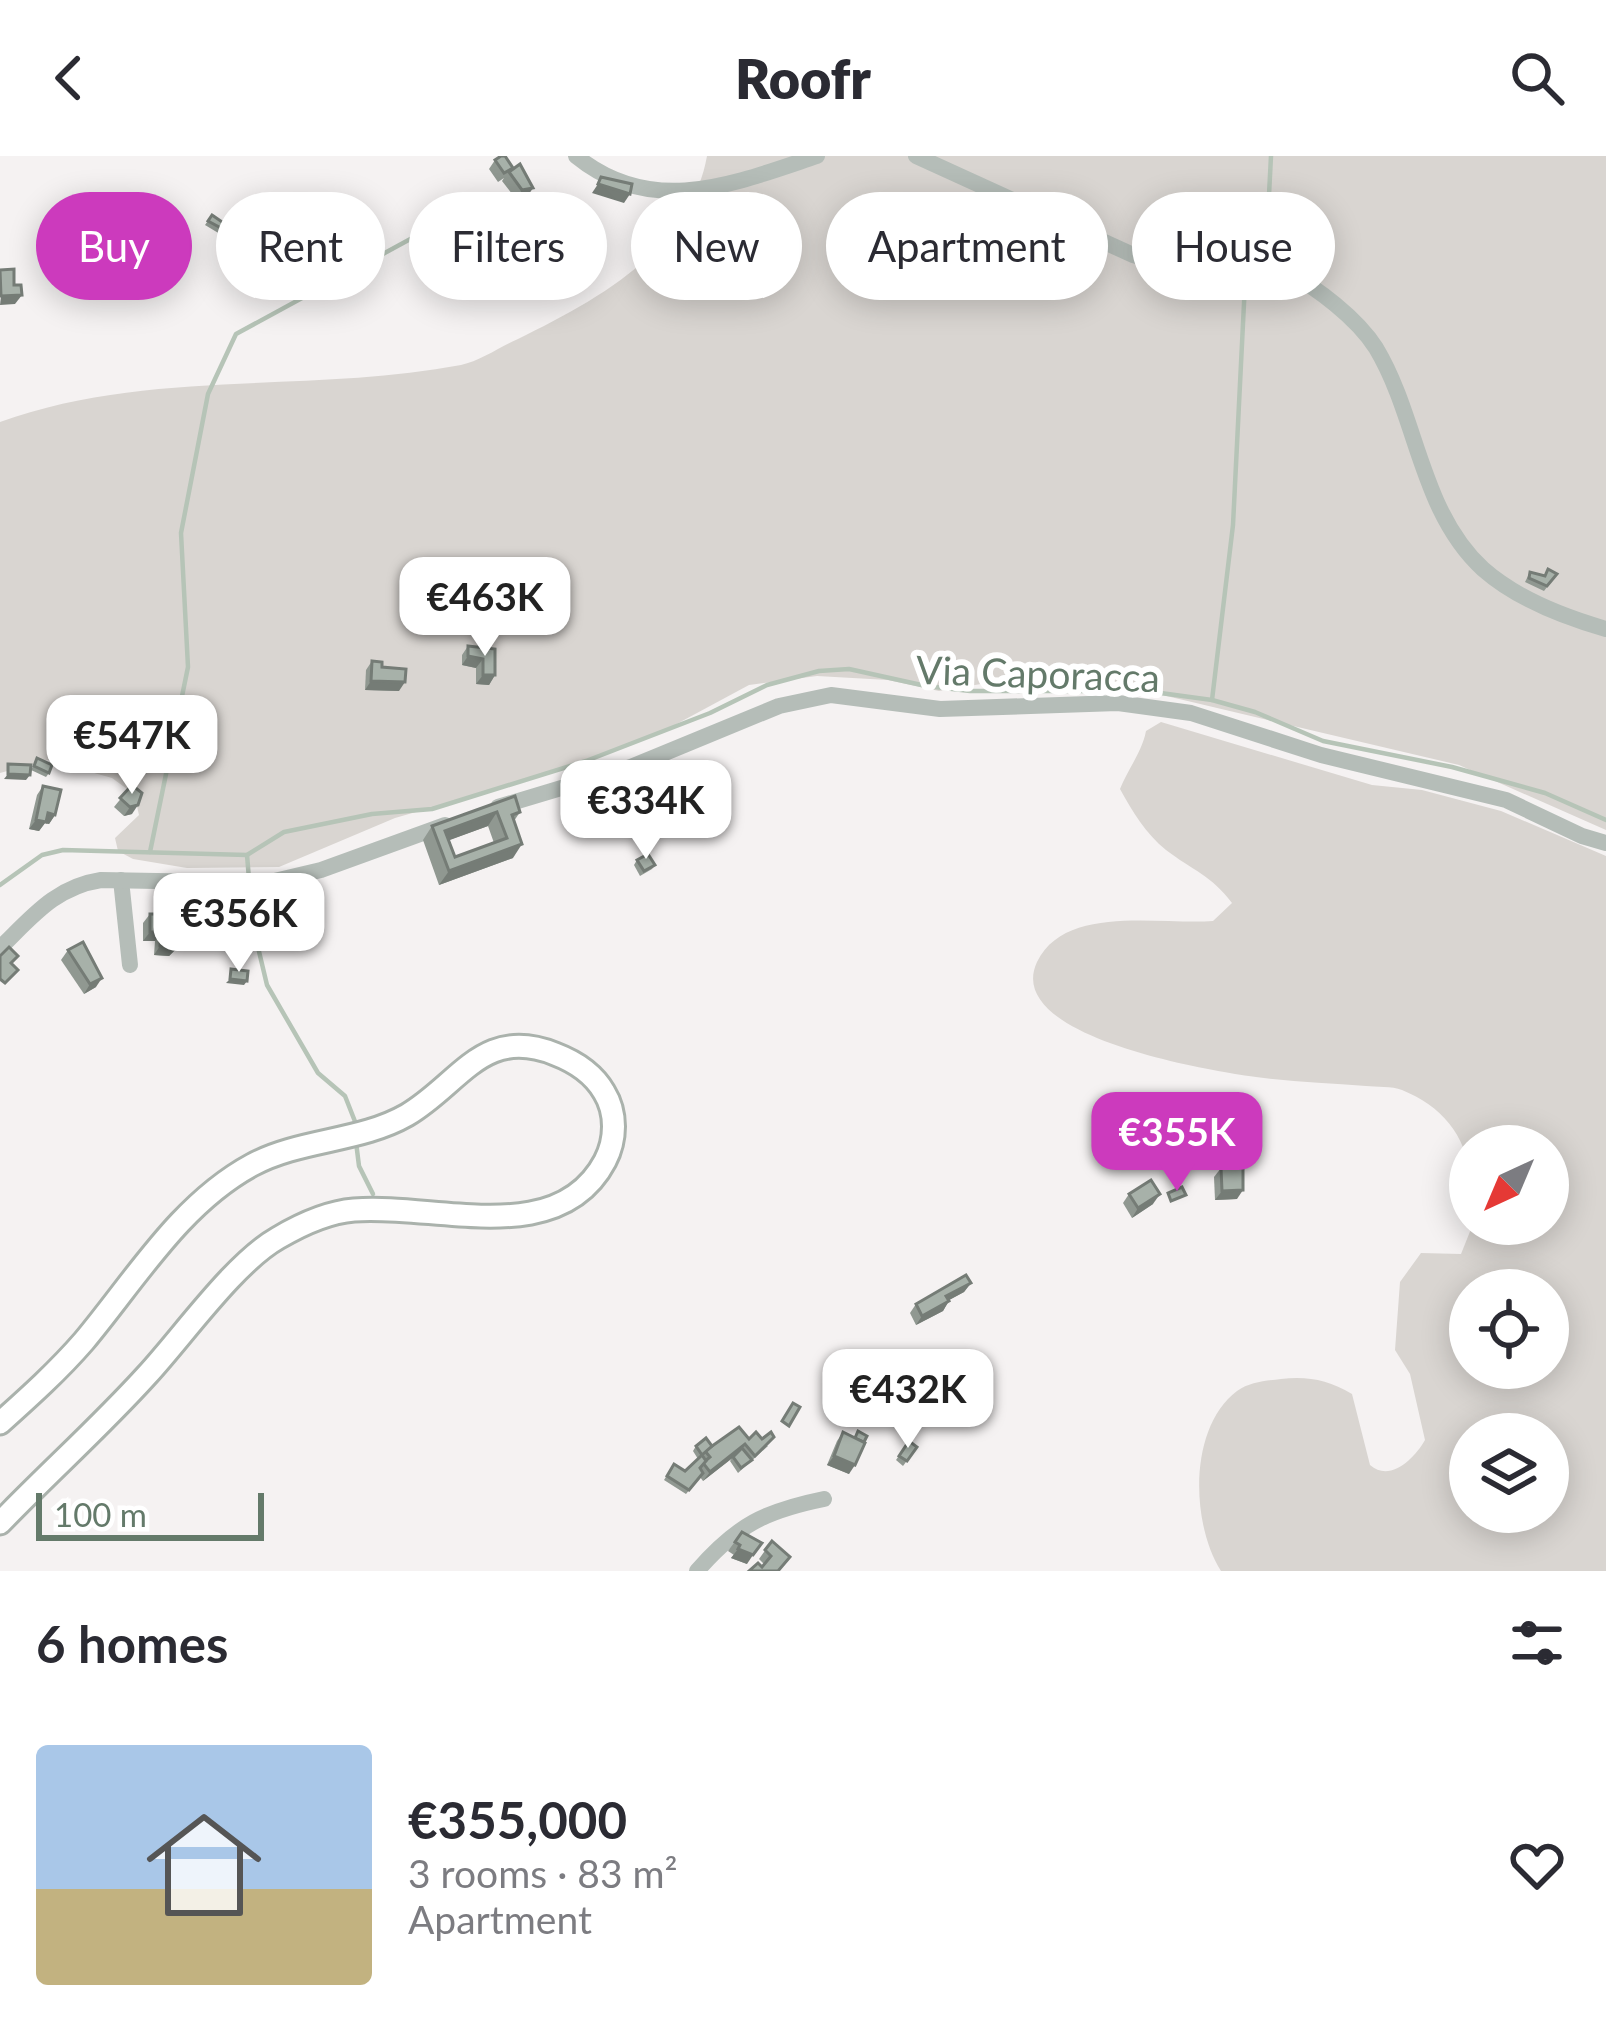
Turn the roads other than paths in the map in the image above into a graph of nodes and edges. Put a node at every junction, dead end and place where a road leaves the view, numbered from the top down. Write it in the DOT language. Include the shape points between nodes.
graph roads {
  1 [pos="576,156"];
  2 [pos="817,156"];
  3 [pos="916,156"];
  4 [pos="1606,629"];
  5 [pos="478,814"];
  6 [pos="456,822"];
  7 [pos="1606,843"];
  8 [pos="121,880"];
  9 [pos="0,948"];
  10 [pos="130,965"];
  11 [pos="0,1424"];
  12 [pos="824,1499"];
  13 [pos="0,1523"];
  14 [pos="698,1571"];
  1 -- 2 [label="street" via="619,185 697,190"];
  3 -- 4 [label="street" via="1133,254 1260,263 1310,287 1375,347 1433,494 1480,566 1532,601"];
  5 -- 7 [label="street, Via Caporacca" via="631,767 779,706 831,695 940,710 1118,704 1191,713 1506,800"];
  6 -- 8 [label="street" via="266,883"];
  8 -- 9 [label="street" via="53,896"];
  8 -- 10 [label="street"];
  11 -- 13 [label="main road" via="69,1358 199,1204 251,1166 406,1115 472,1061 504,1047 540,1048 574,1062 609,1099 613,1141 603,1166 550,1212 348,1210 276,1239"];
  12 -- 14 [label="street" via="755,1518"];
}
